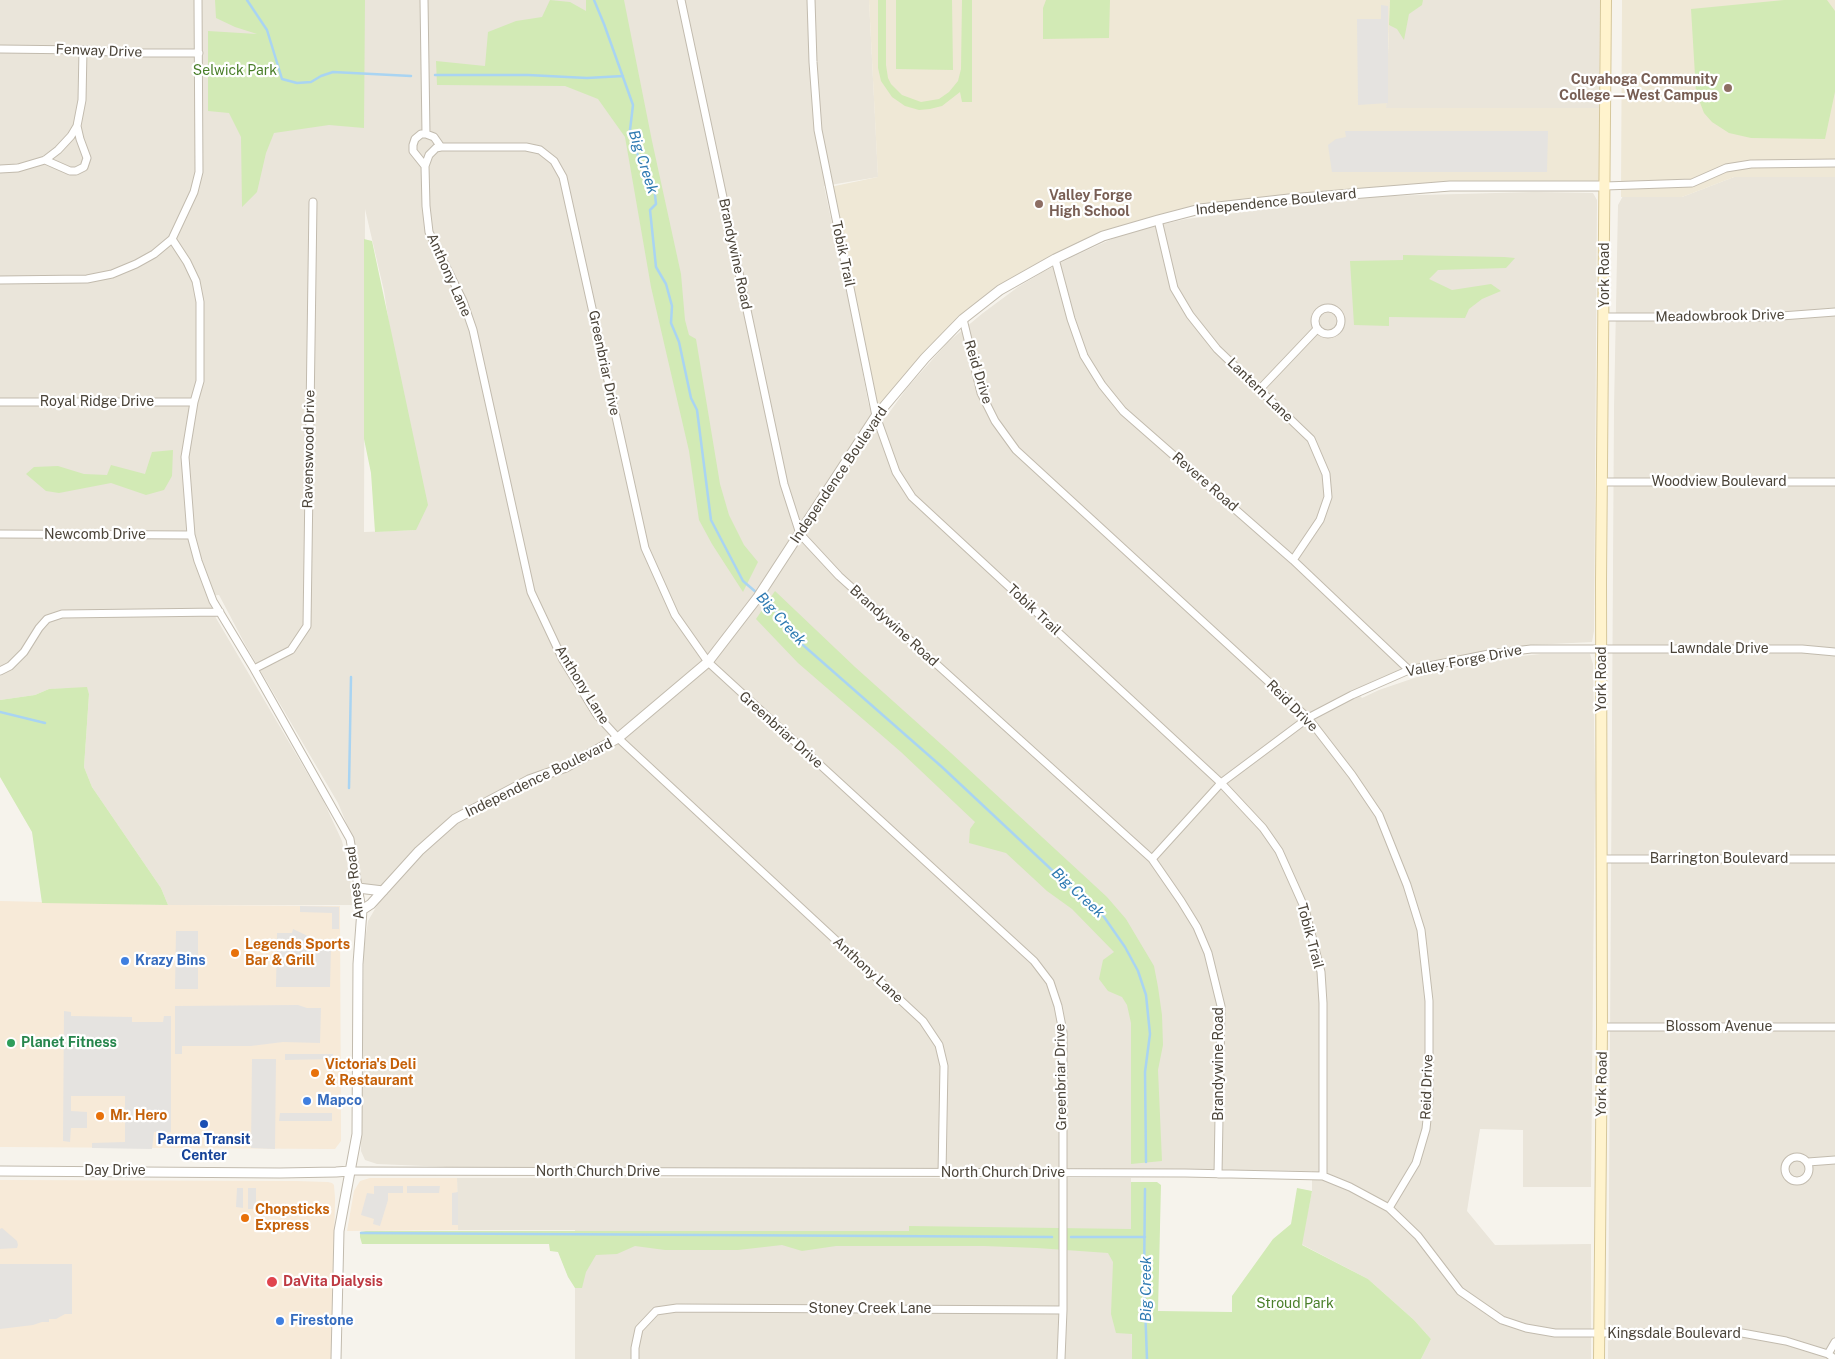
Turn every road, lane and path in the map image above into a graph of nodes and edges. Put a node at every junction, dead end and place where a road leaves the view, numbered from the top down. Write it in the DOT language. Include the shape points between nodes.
graph roads {
  1 [pos="198,0"];
  2 [pos="424,0"];
  3 [pos="681,0"];
  4 [pos="811,0"];
  5 [pos="1606,0"];
  6 [pos="0,49"];
  7 [pos="83,50"];
  8 [pos="199,53"];
  9 [pos="77,126"];
  10 [pos="426,134"];
  11 [pos="441,147"];
  12 [pos="45,160"];
  13 [pos="1835,163"];
  14 [pos="425,166"];
  15 [pos="0,169"];
  16 [pos="1605,186"];
  17 [pos="313,202"];
  18 [pos="1158,220"];
  19 [pos="172,239"];
  20 [pos="1055,259"];
  21 [pos="0,280"];
  22 [pos="1835,312"];
  23 [pos="1605,317"];
  24 [pos="963,319"];
  25 [pos="1318,329"];
  26 [pos="1259,390"];
  27 [pos="0,402"];
  28 [pos="194,402"];
  29 [pos="876,416"];
  30 [pos="1602,482"];
  31 [pos="1835,482"];
  32 [pos="0,534"];
  33 [pos="800,534"];
  34 [pos="191,535"];
  35 [pos="1293,560"];
  36 [pos="220,612"];
  37 [pos="1602,648"];
  38 [pos="1835,652"];
  39 [pos="708,662"];
  40 [pos="254,669"];
  41 [pos="1409,670"];
  42 [pos="0,671"];
  43 [pos="1308,718"];
  44 [pos="618,738"];
  45 [pos="1221,783"];
  46 [pos="1152,859"];
  47 [pos="1602,859"];
  48 [pos="1835,859"];
  49 [pos="358,888"];
  50 [pos="383,891"];
  51 [pos="362,910"];
  52 [pos="1602,1027"];
  53 [pos="1835,1027"];
  54 [pos="1835,1160"];
  55 [pos="1808,1162"];
  56 [pos="0,1171"];
  57 [pos="350,1171"];
  58 [pos="942,1173"];
  59 [pos="1063,1173"];
  60 [pos="1218,1174"];
  61 [pos="1323,1176"];
  62 [pos="1389,1208"];
  63 [pos="1063,1310"];
  64 [pos="1600,1333"];
  65 [pos="1835,1342"];
  66 [pos="1828,1354"];
  67 [pos="336,1359"];
  68 [pos="635,1359"];
  69 [pos="1061,1359"];
  70 [pos="1600,1359"];
  71 [pos="1835,1359"];
  1 -- 8 [label="street"];
  2 -- 10 [label="street"];
  3 -- 33 [label="street, Brandywine Road" via="784,484"];
  4 -- 29 [label="street, Tobik Trail" via="818,130"];
  5 -- 16 [label="main road, York Road"];
  6 -- 7 [label="street, Fenway Drive"];
  7 -- 8 [label="street, Fenway Drive"];
  7 -- 9 [label="street" via="82,100"];
  8 -- 19 [label="street" via="199,172 194,192"];
  9 -- 12 [label="street" via="64,144"];
  9 -- 12 [label="street" via="87,158 84,167 70,171"];
  10 -- 11 [label="street" via="434,137"];
  10 -- 14 [label="street, Anthony Lane" via="415,139 413,145 413,151"];
  11 -- 14 [label="street" via="429,155"];
  11 -- 39 [label="street, Greenbriar Drive" via="526,146 540,150 554,161 563,177 645,548 676,615"];
  12 -- 15 [label="street" via="18,168"];
  13 -- 16 [label="street" via="1751,164 1726,168 1692,183"];
  14 -- 44 [label="street, Anthony Lane" via="429,232 463,301 473,330 531,592 563,660 597,715"];
  16 -- 18 [label="street, Independence Boulevard" via="1433,187 1200,209"];
  16 -- 23 [label="main road, York Road"];
  17 -- 40 [label="street, Ravenswood Drive" via="306,626 291,650"];
  18 -- 20 [label="street, Independence Boulevard" via="1103,236"];
  18 -- 26 [label="street, Lantern Lane" via="1174,288 1217,349"];
  19 -- 21 [label="street" via="154,254 112,274 87,279"];
  19 -- 28 [label="street, Ames Road" via="196,281 200,302 200,381"];
  20 -- 24 [label="street, Independence Boulevard" via="1000,290"];
  20 -- 35 [label="street, Revere Road" via="1084,356 1102,385 1124,411"];
  22 -- 23 [label="street, Meadowbrook Drive" via="1768,317"];
  23 -- 30 [label="main road, York Road"];
  24 -- 29 [label="street, Independence Boulevard"];
  24 -- 43 [label="street, Reid Drive" via="981,392 995,422 1016,450"];
  25 -- 26 [label="street"];
  26 -- 35 [label="street, Lantern Lane" via="1311,439 1326,474 1328,497 1320,520"];
  27 -- 28 [label="street, Royal Ridge Drive"];
  28 -- 34 [label="street, Ames Road" via="185,457"];
  29 -- 33 [label="street, Independence Boulevard"];
  29 -- 45 [label="street, Tobik Trail" via="896,472 912,497"];
  30 -- 31 [label="street, Woodview Boulevard"];
  30 -- 37 [label="main road, York Road"];
  32 -- 34 [label="street, Newcomb Drive"];
  33 -- 39 [label="street, Independence Boulevard" via="758,597"];
  33 -- 46 [label="street, Brandywine Road" via="839,576"];
  34 -- 36 [label="street, Ames Road" via="206,584"];
  35 -- 41 [label="street, Revere Road"];
  36 -- 40 [label="street, Ames Road"];
  36 -- 42 [label="street" via="62,614 47,619 24,652"];
  37 -- 38 [label="street, Lawndale Drive"];
  37 -- 41 [label="street, Valley Forge Drive" via="1531,649"];
  37 -- 47 [label="main road, York Road"];
  39 -- 44 [label="street, Independence Boulevard"];
  39 -- 59 [label="street, Greenbriar Drive" via="1034,961 1050,982 1063,1032"];
  40 -- 49 [label="street, Ames Road" via="350,839"];
  41 -- 43 [label="street, Valley Forge Drive"];
  43 -- 45 [label="street, Valley Forge Drive"];
  43 -- 62 [label="street, Reid Drive" via="1379,815 1408,885 1421,930 1428,1000 1426,1129 1416,1163"];
  44 -- 50 [label="street, Independence Boulevard" via="566,767 529,780 455,820 419,851"];
  44 -- 58 [label="street, Anthony Lane" via="923,1021 939,1045 944,1066"];
  45 -- 46 [label="street, Valley Forge Drive"];
  45 -- 61 [label="street, Tobik Trail" via="1263,828 1279,851 1305,909 1321,972"];
  46 -- 60 [label="street, Brandywine Road" via="1197,927 1208,953 1221,1006"];
  47 -- 48 [label="street, Barrington Boulevard"];
  47 -- 52 [label="main road, York Road"];
  49 -- 50 [label="street"];
  49 -- 51 [label="street, Ames Road"];
  50 -- 51 [label="street, Independence Boulevard"];
  51 -- 57 [label="street, Ames Road" via="358,964 357,1134"];
  52 -- 53 [label="street, Blossom Avenue"];
  52 -- 64 [label="main road, York Road"];
  54 -- 55 [label="street"];
  56 -- 57 [label="street, Day Drive"];
  57 -- 58 [label="street, North Church Drive"];
  57 -- 67 [label="street, Ames Road" via="339,1231"];
  58 -- 59 [label="street, North Church Drive"];
  59 -- 60 [label="street, North Church Drive"];
  59 -- 63 [label="street, Greenbriar Drive"];
  60 -- 61 [label="street, North Church Drive"];
  61 -- 62 [label="street, North Church Drive"];
  62 -- 64 [label="street, North Church Drive" via="1418,1236 1460,1291 1502,1320 1555,1333"];
  63 -- 68 [label="street, Stoney Creek Lane" via="677,1308 656,1311 639,1329"];
  63 -- 69 [label="street, Greenbriar Drive"];
  64 -- 66 [label="street, Kingsdale Boulevard" via="1742,1333 1786,1341"];
  64 -- 70 [label="main road, York Road"];
  65 -- 66 [label="street"];
  66 -- 71 [label="street, Kingsdale Boulevard"];
}
